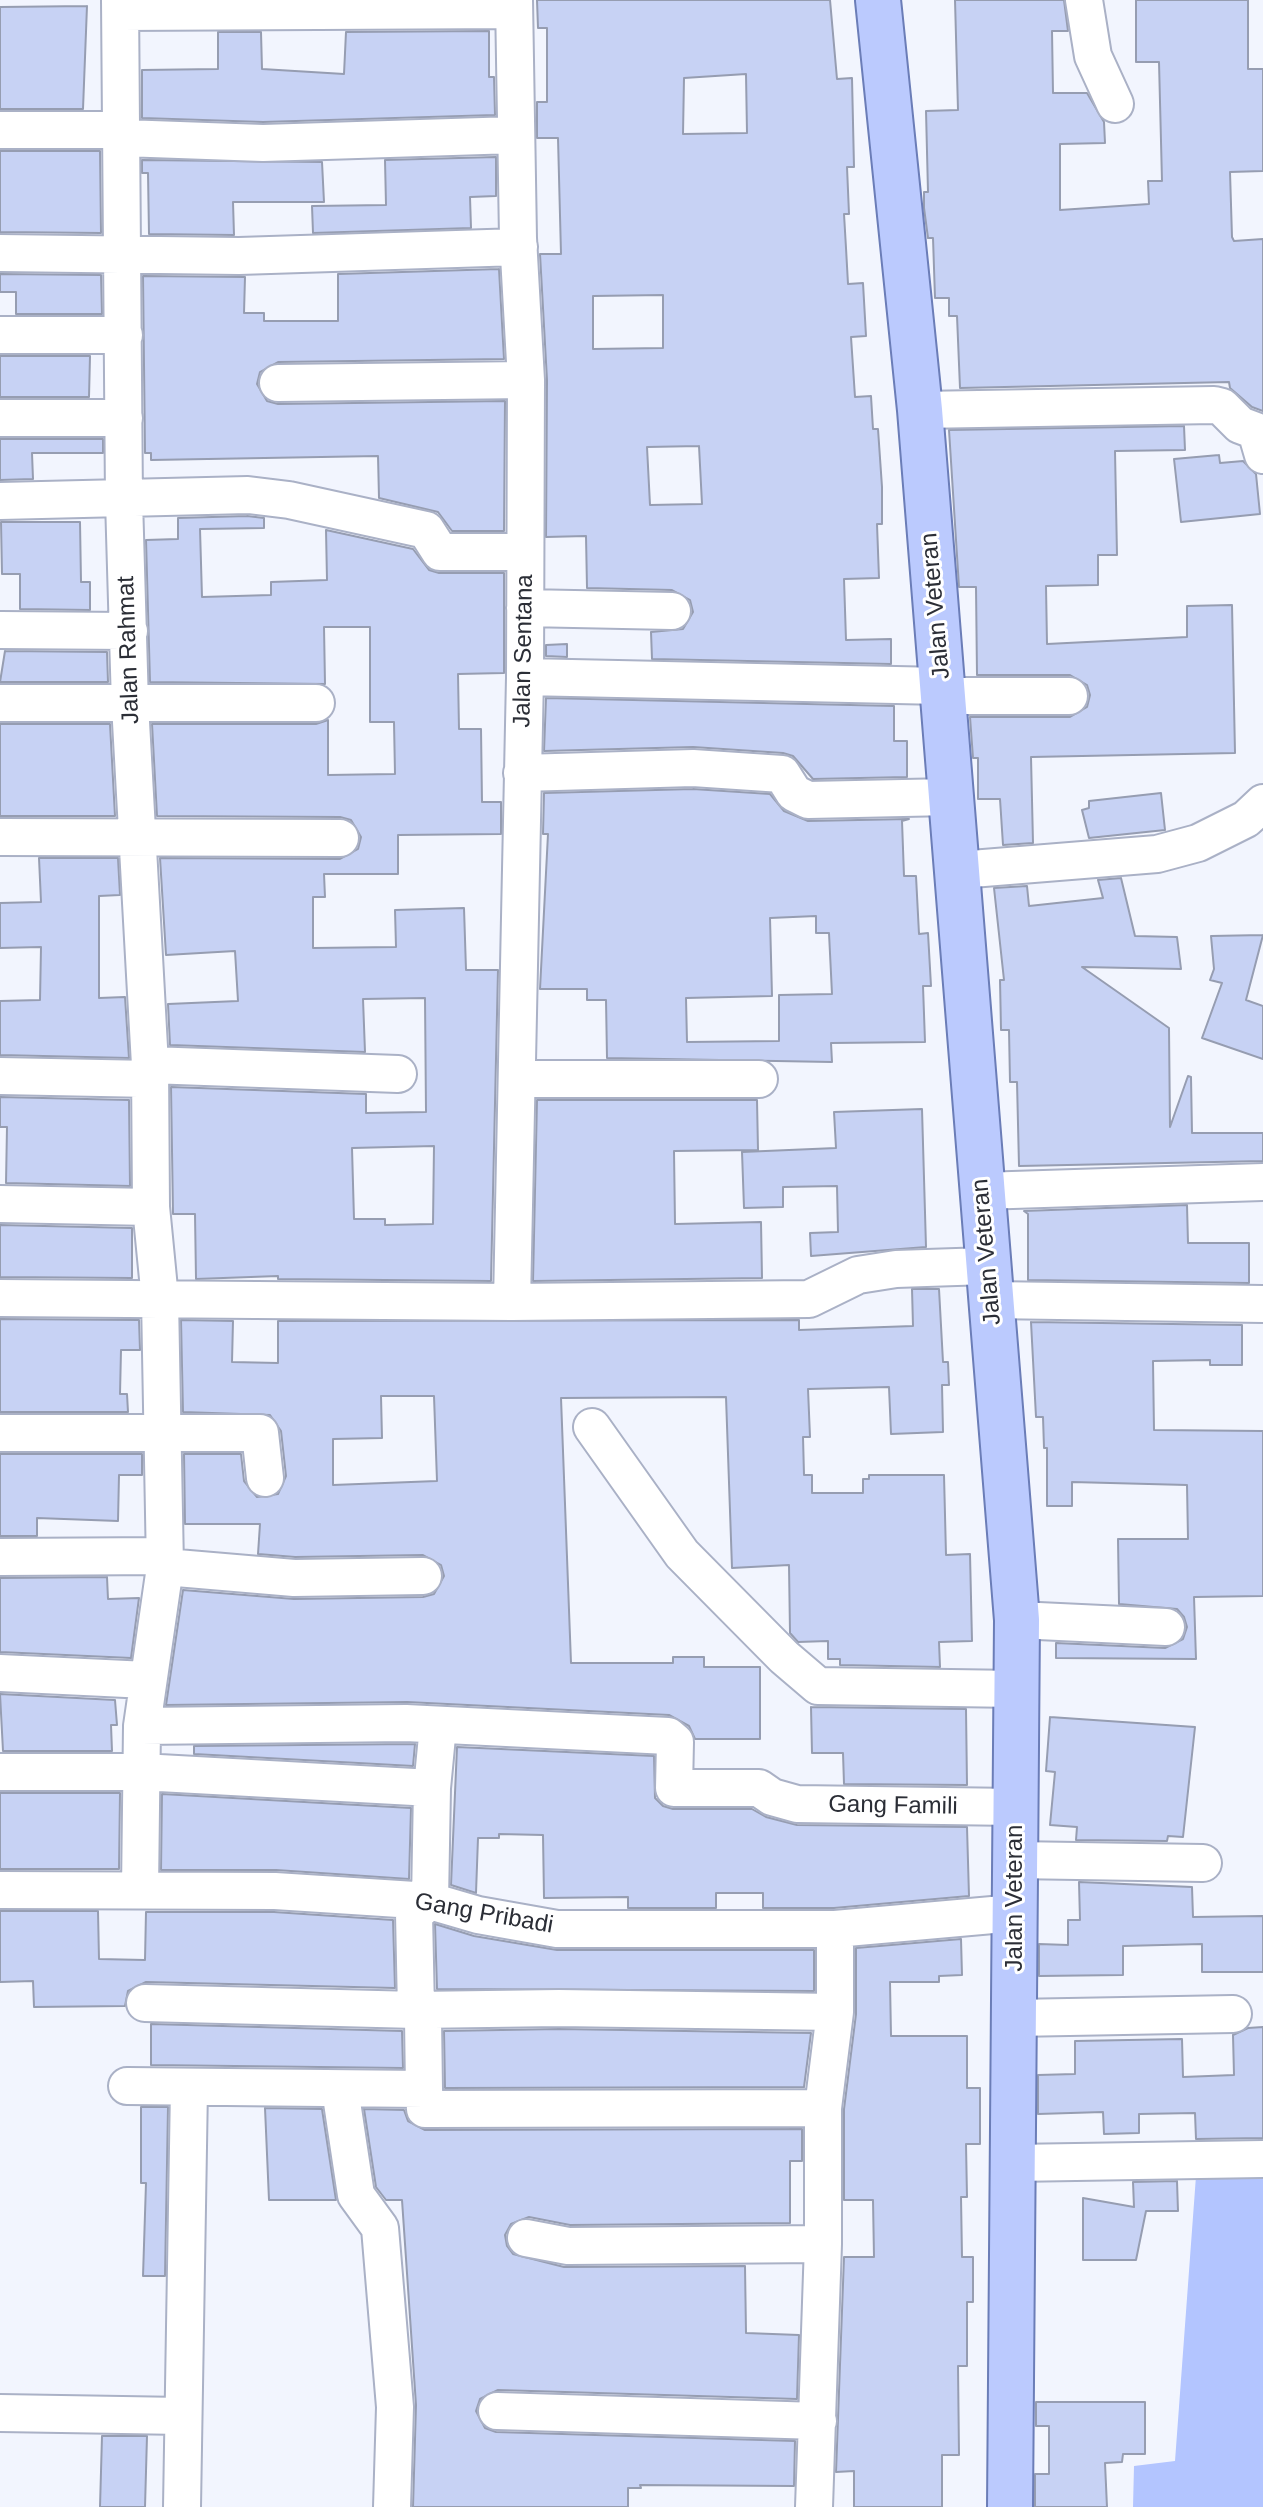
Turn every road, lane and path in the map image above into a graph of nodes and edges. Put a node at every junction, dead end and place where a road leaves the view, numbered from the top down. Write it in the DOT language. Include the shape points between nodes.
graph roads {
  1 [pos="878,0"];
  2 [pos="1084,0"];
  3 [pos="514,5"];
  4 [pos="121,6"];
  5 [pos="1115,104"];
  6 [pos="0,130"];
  7 [pos="122,134"];
  8 [pos="515,135"];
  9 [pos="519,247"];
  10 [pos="0,253"];
  11 [pos="123,255"];
  12 [pos="0,335"];
  13 [pos="124,335"];
  14 [pos="526,380"];
  15 [pos="278,383"];
  16 [pos="920,410"];
  17 [pos="0,418"];
  18 [pos="124,418"];
  19 [pos="1261,437"];
  20 [pos="124,500"];
  21 [pos="0,501"];
  22 [pos="525,552"];
  23 [pos="525,608"];
  24 [pos="672,611"];
  25 [pos="0,630"];
  26 [pos="129,631"];
  27 [pos="525,677"];
  28 [pos="943,691"];
  29 [pos="1069,696"];
  30 [pos="0,703"];
  31 [pos="316,703"];
  32 [pos="130,704"];
  33 [pos="522,773"];
  34 [pos="951,797"];
  35 [pos="1263,803"];
  36 [pos="0,837"];
  37 [pos="139,837"];
  38 [pos="340,838"];
  39 [pos="959,870"];
  40 [pos="150,1072"];
  41 [pos="398,1074"];
  42 [pos="0,1076"];
  43 [pos="517,1079"];
  44 [pos="759,1079"];
  45 [pos="1263,1182"];
  46 [pos="981,1191"];
  47 [pos="0,1204"];
  48 [pos="151,1207"];
  49 [pos="989,1283"];
  50 [pos="0,1298"];
  51 [pos="160,1299"];
  52 [pos="512,1302"];
  53 [pos="1263,1304"];
  54 [pos="592,1427"];
  55 [pos="0,1433"];
  56 [pos="162,1433"];
  57 [pos="265,1478"];
  58 [pos="0,1557"];
  59 [pos="164,1562"];
  60 [pos="423,1576"];
  61 [pos="1017,1620"];
  62 [pos="1166,1627"];
  63 [pos="0,1673"];
  64 [pos="147,1680"];
  65 [pos="1017,1689"];
  66 [pos="142,1726"];
  67 [pos="438,1726"];
  68 [pos="0,1772"];
  69 [pos="141,1772"];
  70 [pos="432,1788"];
  71 [pos="1016,1807"];
  72 [pos="1014,1860"];
  73 [pos="1203,1863"];
  74 [pos="0,1890"];
  75 [pos="140,1890"];
  76 [pos="430,1901"];
  77 [pos="1015,1913"];
  78 [pos="835,1929"];
  79 [pos="145,2003"];
  80 [pos="416,2010"];
  81 [pos="835,2012"];
  82 [pos="1233,2014"];
  83 [pos="1014,2018"];
  84 [pos="127,2086"];
  85 [pos="189,2087"];
  86 [pos="340,2089"];
  87 [pos="424,2089"];
  88 [pos="823,2108"];
  89 [pos="1263,2159"];
  90 [pos="1013,2163"];
  91 [pos="526,2238"];
  92 [pos="823,2244"];
  93 [pos="497,2411"];
  94 [pos="0,2413"];
  95 [pos="183,2416"];
  96 [pos="818,2421"];
  97 [pos="182,2507"];
  98 [pos="392,2507"];
  99 [pos="814,2507"];
  100 [pos="1010,2507"];
  1 -- 16 [label="main road, Jalan Veteran"];
  2 -- 5 [label="street" via="1093,56"];
  3 -- 4 [label="street"];
  3 -- 8 [label="street, Jalan Sentana"];
  4 -- 7 [label="street, Jalan Rahmat"];
  6 -- 7 [label="street"];
  7 -- 8 [label="street" via="263,143"];
  7 -- 11 [label="street, Jalan Rahmat"];
  8 -- 9 [label="street, Jalan Sentana"];
  9 -- 11 [label="street"];
  9 -- 14 [label="street, Jalan Sentana"];
  10 -- 11 [label="street"];
  11 -- 13 [label="street, Jalan Rahmat"];
  12 -- 13 [label="street"];
  13 -- 18 [label="street, Jalan Rahmat"];
  14 -- 15 [label="street"];
  14 -- 22 [label="street, Jalan Sentana"];
  16 -- 19 [label="street" via="1214,405"];
  16 -- 28 [label="main road, Jalan Veteran"];
  17 -- 18 [label="street"];
  18 -- 20 [label="street, Jalan Rahmat"];
  20 -- 21 [label="street"];
  20 -- 22 [label="street" via="248,495 289,500 426,530 440,552"];
  20 -- 26 [label="street, Jalan Rahmat"];
  22 -- 23 [label="street, Jalan Sentana"];
  23 -- 24 [label="street"];
  23 -- 27 [label="street, Jalan Sentana"];
  25 -- 26 [label="street"];
  26 -- 32 [label="street, Jalan Rahmat"];
  27 -- 28 [label="street"];
  27 -- 33 [label="street, Jalan Sentana"];
  28 -- 29 [label="street"];
  28 -- 34 [label="main road, Jalan Veteran"];
  30 -- 32 [label="street"];
  31 -- 32 [label="street"];
  32 -- 37 [label="street, Jalan Rahmat"];
  33 -- 34 [label="street" via="693,768 782,774 794,793 808,800"];
  33 -- 43 [label="street, Jalan Sentana"];
  34 -- 39 [label="main road, Jalan Veteran"];
  35 -- 39 [label="street" via="1246,819 1198,843 1157,854"];
  36 -- 37 [label="street"];
  37 -- 38 [label="street"];
  37 -- 40 [label="street, Jalan Rahmat"];
  39 -- 46 [label="main road, Jalan Veteran"];
  40 -- 41 [label="street"];
  40 -- 42 [label="street"];
  40 -- 48 [label="street, Jalan Rahmat"];
  43 -- 44 [label="street"];
  43 -- 52 [label="street, Jalan Sentana"];
  45 -- 46 [label="street"];
  46 -- 49 [label="main road, Jalan Veteran"];
  47 -- 48 [label="street"];
  48 -- 51 [label="street, Jalan Rahmat"];
  49 -- 52 [label="street" via="896,1269 858,1275 809,1299"];
  49 -- 53 [label="street"];
  49 -- 61 [label="main road, Jalan Veteran"];
  50 -- 51 [label="street"];
  51 -- 52 [label="street"];
  51 -- 56 [label="street, Jalan Rahmat"];
  54 -- 65 [label="street" via="682,1554 818,1686"];
  55 -- 56 [label="street"];
  56 -- 57 [label="street" via="260,1433"];
  56 -- 59 [label="street, Jalan Rahmat"];
  58 -- 59 [label="street"];
  59 -- 60 [label="street" via="294,1578"];
  59 -- 64 [label="street, Jalan Rahmat"];
  61 -- 62 [label="street"];
  61 -- 65 [label="main road, Jalan Veteran"];
  63 -- 64 [label="street"];
  64 -- 66 [label="street, Jalan Rahmat"];
  65 -- 71 [label="main road, Jalan Veteran"];
  66 -- 67 [label="street"];
  66 -- 69 [label="street, Jalan Rahmat"];
  67 -- 70 [label="street"];
  67 -- 71 [label="street, Gang Famili" via="671,1736 674,1788 759,1788 797,1804"];
  68 -- 69 [label="street"];
  69 -- 70 [label="street"];
  69 -- 75 [label="street, Jalan Rahmat"];
  70 -- 76 [label="street"];
  71 -- 72 [label="main road, Jalan Veteran"];
  72 -- 73 [label="street"];
  72 -- 77 [label="main road, Jalan Veteran"];
  74 -- 75 [label="street, Gang Pribadi"];
  75 -- 76 [label="street, Gang Pribadi" via="275,1891"];
  76 -- 78 [label="street, Gang Pribadi" via="557,1929"];
  76 -- 80 [label="street" via="414,1914"];
  77 -- 78 [label="street, Gang Pribadi"];
  77 -- 83 [label="main road, Jalan Veteran"];
  78 -- 81 [label="street"];
  79 -- 80 [label="street"];
  80 -- 81 [label="street"];
  80 -- 87 [label="street" via="423,2019"];
  81 -- 88 [label="street"];
  82 -- 83 [label="street"];
  83 -- 90 [label="main road, Jalan Veteran"];
  84 -- 85 [label="street"];
  85 -- 86 [label="street"];
  85 -- 95 [label="street"];
  86 -- 87 [label="street"];
  86 -- 98 [label="street" via="356,2195 380,2228 395,2407"];
  87 -- 88 [label="street" via="425,2109"];
  88 -- 92 [label="street"];
  89 -- 90 [label="street"];
  90 -- 100 [label="main road, Jalan Veteran"];
  91 -- 92 [label="street" via="568,2246"];
  92 -- 96 [label="street"];
  93 -- 96 [label="street"];
  94 -- 95 [label="street"];
  95 -- 97 [label="street"];
  96 -- 99 [label="street"];
}
